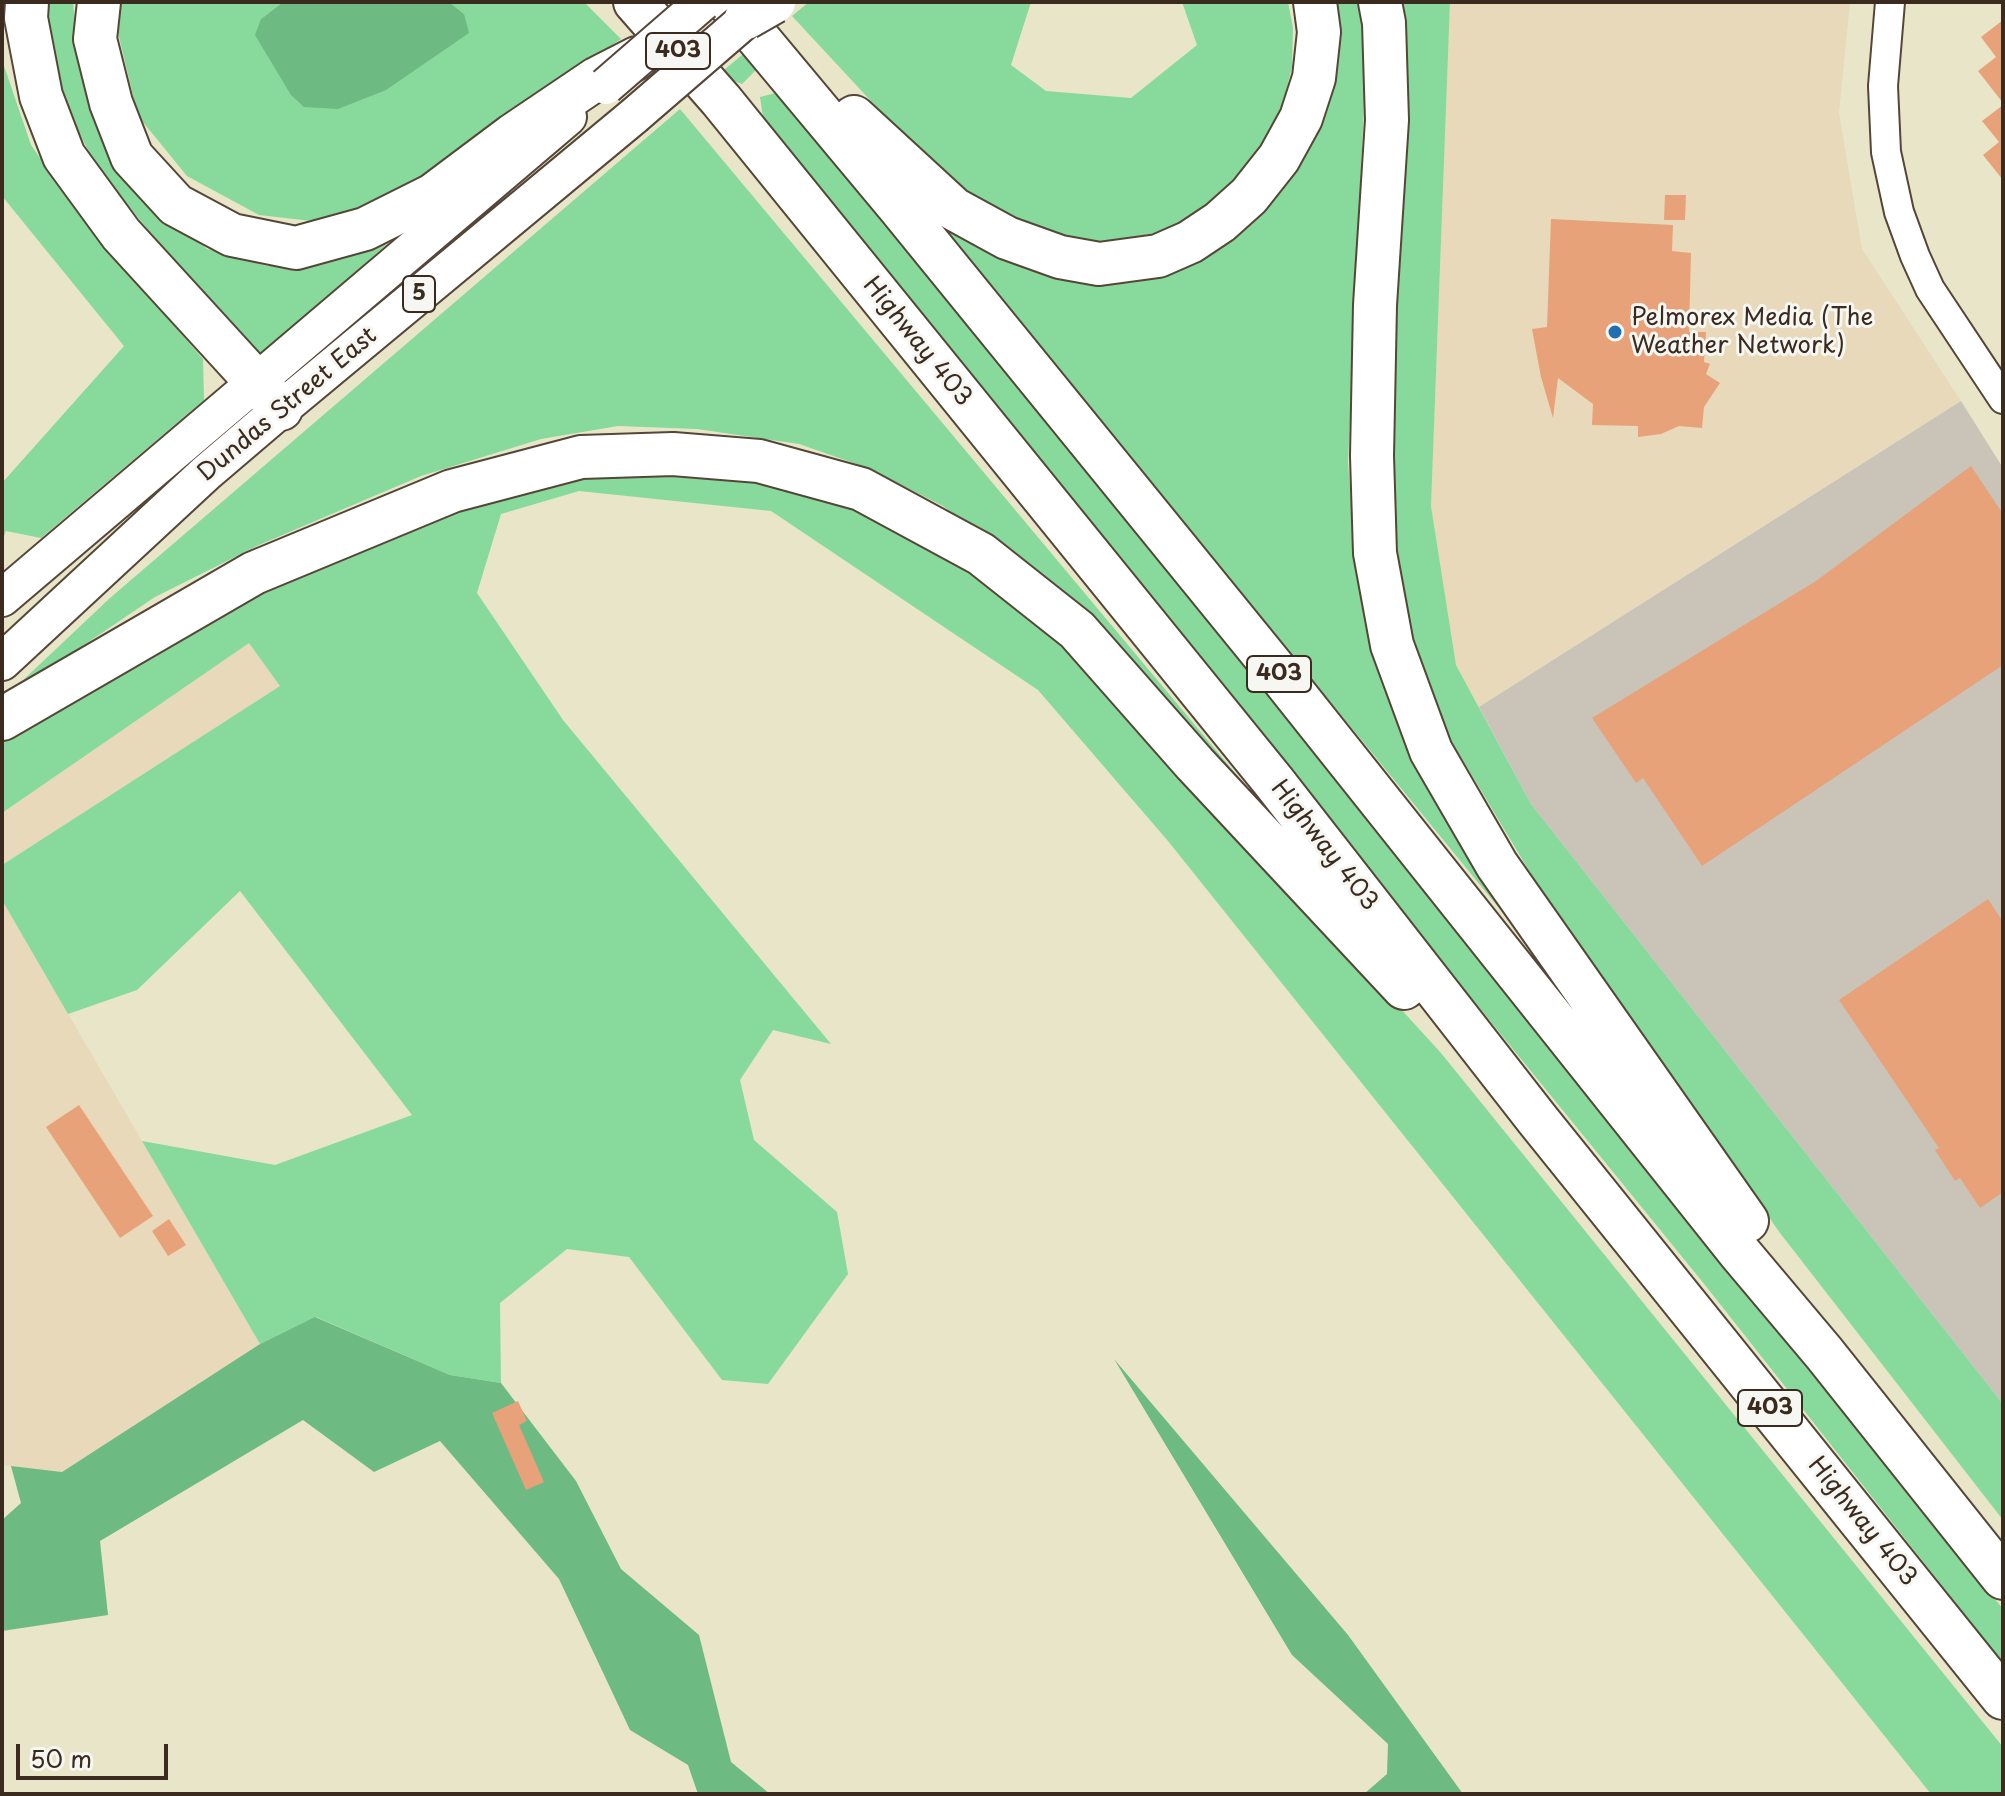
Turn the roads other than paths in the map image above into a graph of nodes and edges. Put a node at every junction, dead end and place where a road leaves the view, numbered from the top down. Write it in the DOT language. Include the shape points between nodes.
graph roads {
  1 [pos="27,2"];
  2 [pos="99,2"];
  3 [pos="607,2"];
  4 [pos="635,2"];
  5 [pos="703,2"];
  6 [pos="1315,2"];
  7 [pos="1380,2"];
  8 [pos="1890,2"];
  9 [pos="749,5"];
  10 [pos="638,58"];
  11 [pos="601,82"];
  12 [pos="721,100"];
  13 [pos="269,395"];
  14 [pos="2003,399"];
  15 [pos="2,598"];
  16 [pos="2,662"];
  17 [pos="2,719"];
  18 [pos="1537,1119"];
  19 [pos="1824,1353"];
  20 [pos="2003,1578"];
  21 [pos="2003,1698"];
  1 -- 13 [label="highway" via="41,96 64,156 121,234"];
  2 -- 11 [label="highway" via="95,39 132,157 176,205 232,235 296,248 365,229 433,195 513,135"];
  3 -- 12 [label="highway" via="643,40"];
  4 -- 12 [label="highway, Highway 403 / 403"];
  5 -- 10 [label="main road, bridge"];
  6 -- 9 [label="highway" via="1319,32 1310,92 1279,158 1249,196 1190,242 1158,256 1099,264 1007,238 954,209"];
  7 -- 19 [label="highway" via="1387,120 1372,456 1375,553 1392,645 1431,751 1497,865 1791,1282"];
  8 -- 14 [label="street" via="1883,86 1886,152 1899,212 1930,289"];
  9 -- 13 [label="main road, Dundas Street East / 5, bridge" via="634,116"];
  9 -- 19 [label="highway, 403" via="899,207"];
  10 -- 11 [label="highway, bridge"];
  11 -- 13 [label="main road, Dundas Street East / 5"];
  12 -- 18 [label="highway, Highway 403 / 403" via="1274,782"];
  13 -- 15 [label="main road, Dundas Street East / 5"];
  13 -- 16 [label="main road, Dundas Street East / 5" via="206,473"];
  17 -- 18 [label="highway" via="254,573 452,491 581,457 673,454 759,461 861,489 981,554 1077,630 1420,1005"];
  18 -- 21 [label="highway, Highway 403 / 403"];
  19 -- 20 [label="highway, 403"];
}
